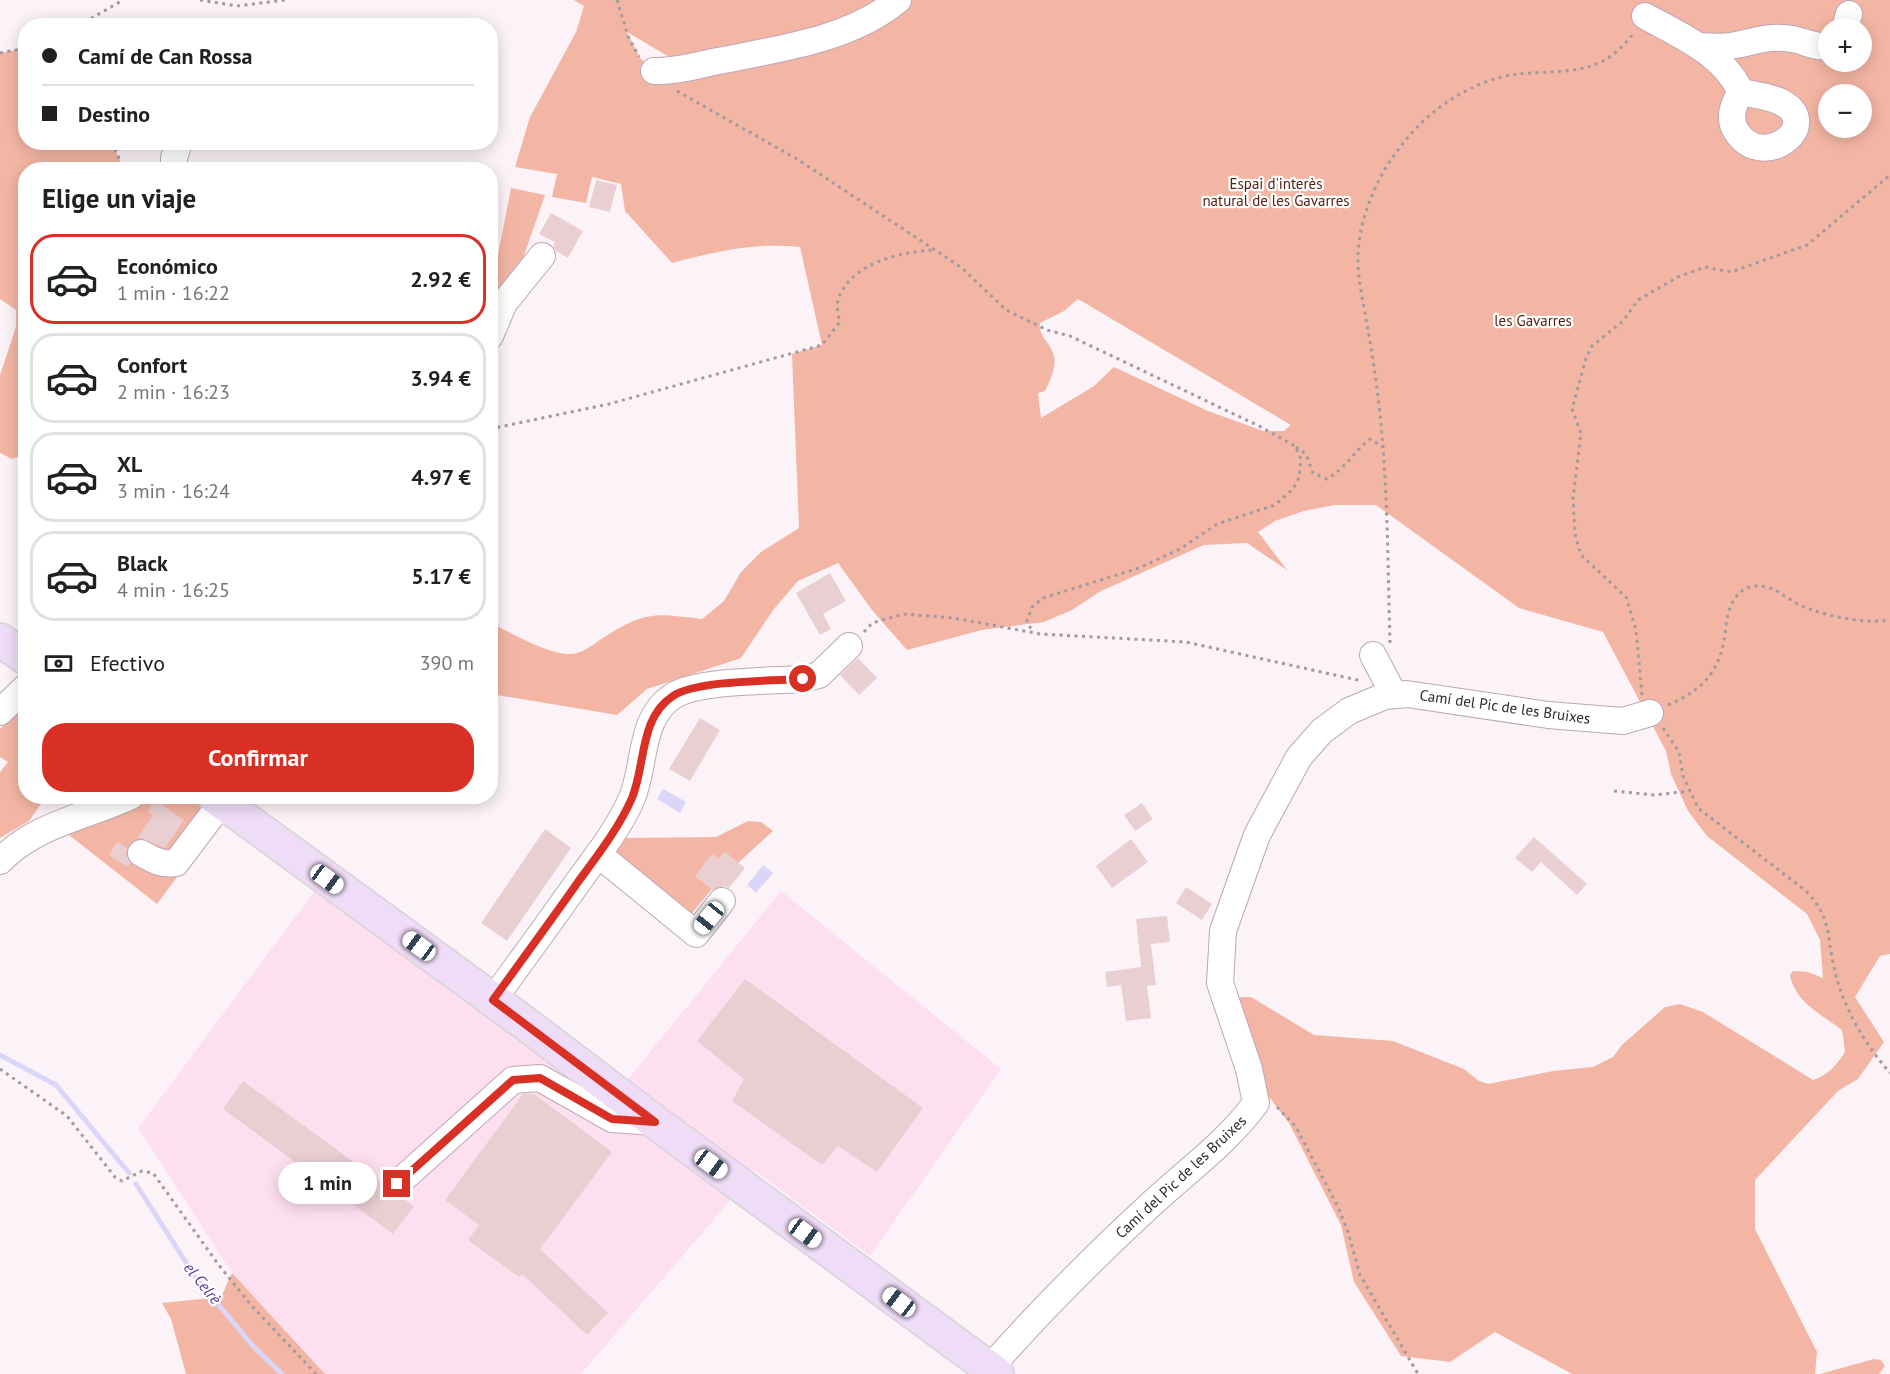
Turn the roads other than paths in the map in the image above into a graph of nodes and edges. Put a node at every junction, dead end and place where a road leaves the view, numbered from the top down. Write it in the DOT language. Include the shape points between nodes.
graph roads {
  1 [pos="898,0"];
  2 [pos="1645,16"];
  3 [pos="1699,46"];
  4 [pos="1818,46"];
  5 [pos="654,72"];
  6 [pos="1741,92"];
  7 [pos="542,256"];
  8 [pos="498,317"];
  9 [pos="0,640"];
  10 [pos="849,646"];
  11 [pos="18,652"];
  12 [pos="1382,654"];
  13 [pos="18,695"];
  14 [pos="1394,695"];
  15 [pos="0,712"];
  16 [pos="1650,712"];
  17 [pos="109,804"];
  18 [pos="227,804"];
  19 [pos="232,804"];
  20 [pos="141,853"];
  21 [pos="598,854"];
  22 [pos="0,861"];
  23 [pos="722,901"];
  24 [pos="493,1000"];
  25 [pos="655,1122"];
  26 [pos="397,1184"];
  27 [pos="993,1371"];
  1 -- 5 [label="street" via="886,10 827,36"];
  2 -- 3 [label="street"];
  3 -- 4 [label="street" via="1719,48 1775,38"];
  3 -- 6 [label="street" via="1721,63"];
  7 -- 8 [label="street" via="504,303"];
  9 -- 11 [label="main road"];
  10 -- 21 [label="street" via="819,675 698,688 674,695 658,709 647,730 632,798"];
  12 -- 14 [label="street"];
  13 -- 15 [label="street"];
  14 -- 16 [label="street, Camí del Pic de les Bruixes" via="1421,695 1548,715 1623,721"];
  14 -- 27 [label="street, Camí del Pic de les Bruixes" via="1349,711 1299,757 1257,835 1223,931 1220,982 1256,1103 1239,1126 1147,1208 1026,1327"];
  17 -- 22 [label="street" via="55,824"];
  18 -- 20 [label="street" via="176,863 154,861"];
  19 -- 24 [label="main road"];
  21 -- 23 [label="street" via="696,934"];
  21 -- 24 [label="street"];
  24 -- 25 [label="main road"];
  25 -- 26 [label="street" via="612,1119 540,1078 513,1080"];
  25 -- 27 [label="main road"];
}
